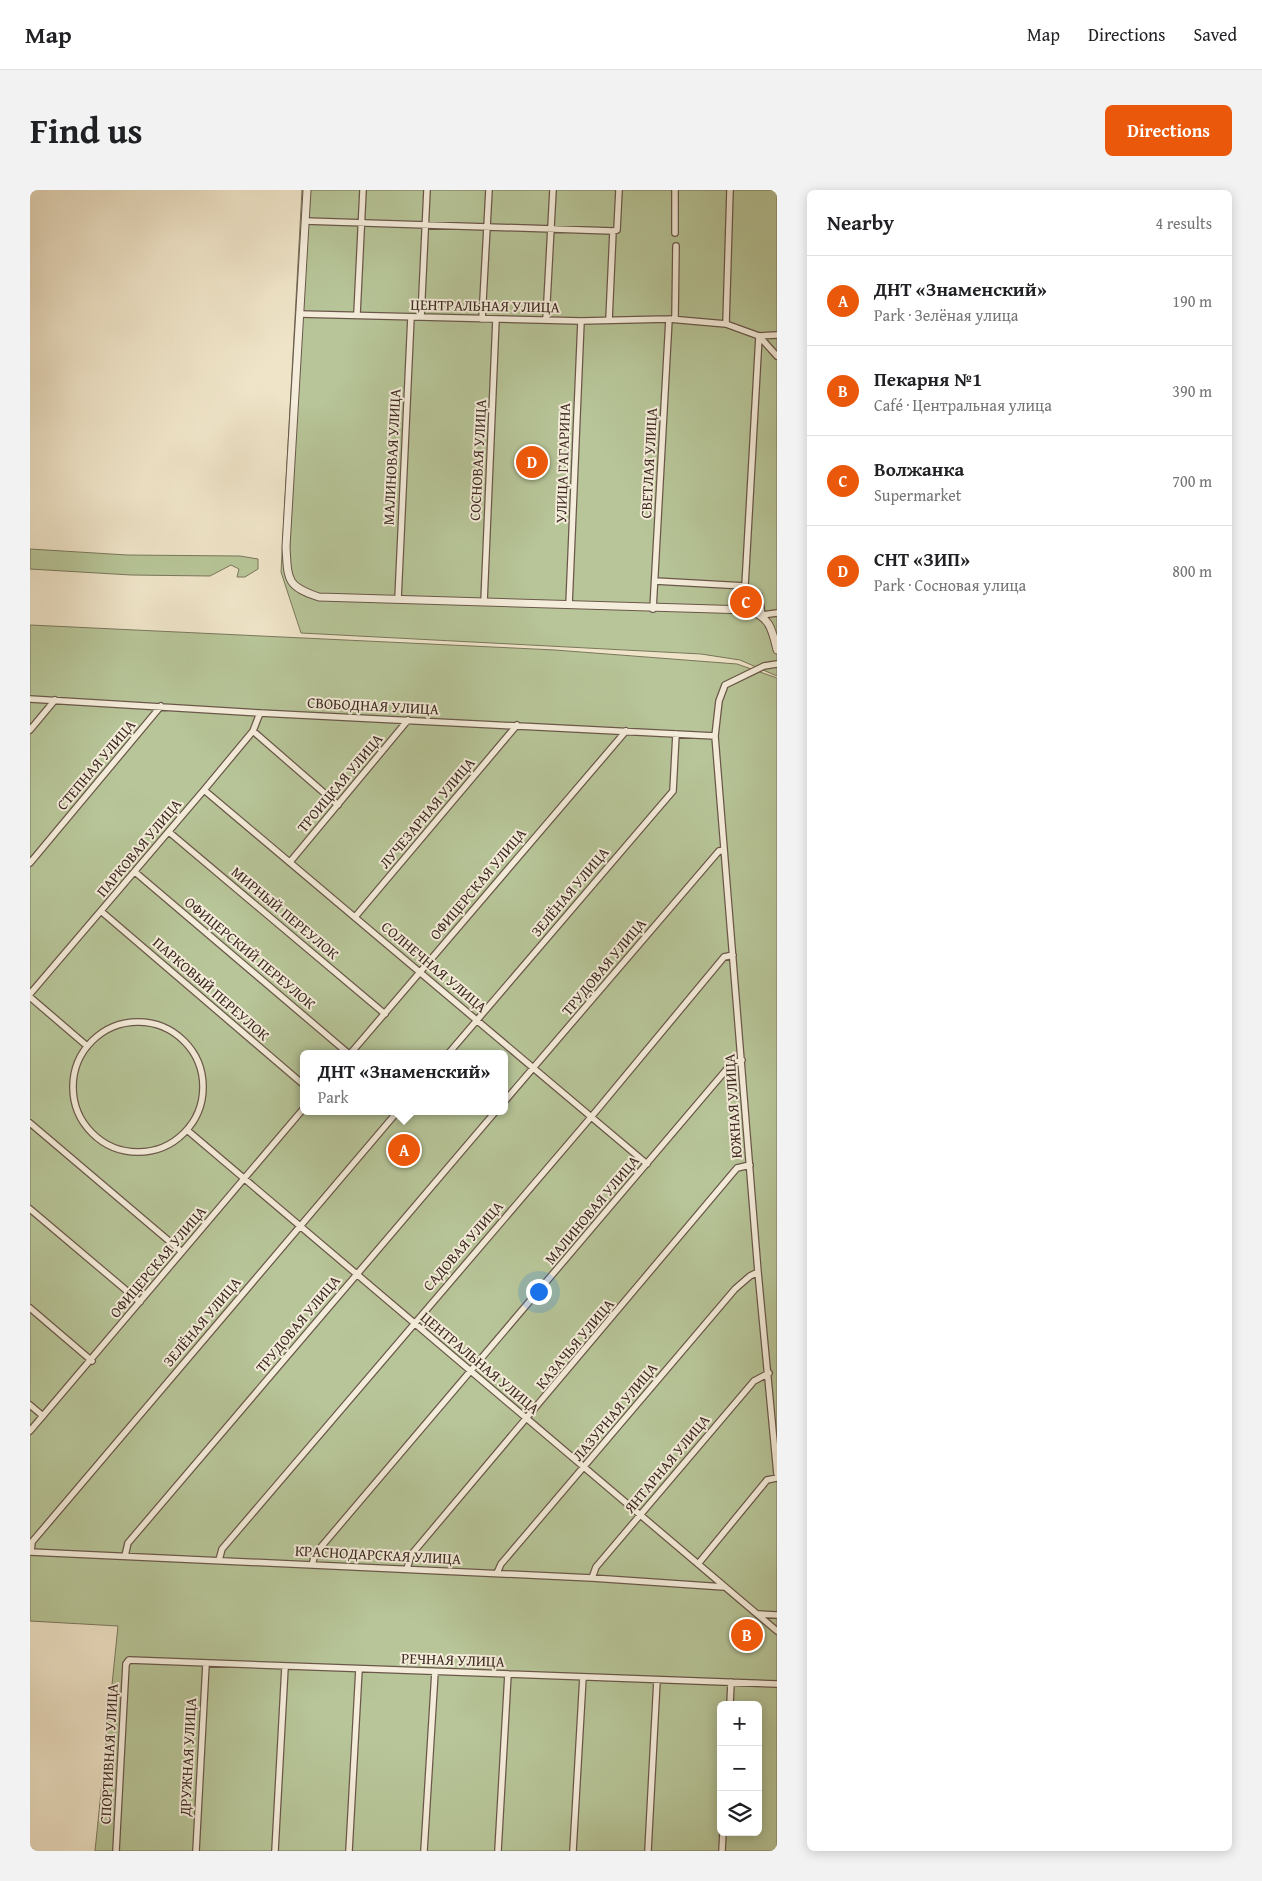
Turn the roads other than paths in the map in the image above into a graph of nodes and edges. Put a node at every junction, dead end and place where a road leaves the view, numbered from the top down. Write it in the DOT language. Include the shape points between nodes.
graph roads {
  1 [pos="307,190"];
  2 [pos="363,190"];
  3 [pos="427,190"];
  4 [pos="489,190"];
  5 [pos="554,190"];
  6 [pos="619,190"];
  7 [pos="675,190"];
  8 [pos="730,190"];
  9 [pos="305,221"];
  10 [pos="362,222"];
  11 [pos="425,225"];
  12 [pos="486,227"];
  13 [pos="551,229"];
  14 [pos="613,231"];
  15 [pos="675,234"];
  16 [pos="676,246"];
  17 [pos="300,314"];
  18 [pos="357,314"];
  19 [pos="411,317"];
  20 [pos="421,317"];
  21 [pos="482,319"];
  22 [pos="496,319"];
  23 [pos="672,319"];
  24 [pos="546,320"];
  25 [pos="609,320"];
  26 [pos="581,321"];
  27 [pos="726,324"];
  28 [pos="777,335"];
  29 [pos="759,336"];
  30 [pos="777,356"];
  31 [pos="655,581"];
  32 [pos="745,586"];
  33 [pos="398,599"];
  34 [pos="484,602"];
  35 [pos="569,605"];
  36 [pos="653,609"];
  37 [pos="777,613"];
  38 [pos="762,615"];
  39 [pos="777,650"];
  40 [pos="777,664"];
  41 [pos="30,699"];
  42 [pos="54,700"];
  43 [pos="161,706"];
  44 [pos="260,713"];
  45 [pos="408,720"];
  46 [pos="517,725"];
  47 [pos="30,730"];
  48 [pos="253,731"];
  49 [pos="626,731"];
  50 [pos="676,734"];
  51 [pos="715,736"];
  52 [pos="204,790"];
  53 [pos="338,805"];
  54 [pos="169,832"];
  55 [pos="724,850"];
  56 [pos="290,862"];
  57 [pos="30,863"];
  58 [pos="135,872"];
  59 [pos="102,912"];
  60 [pos="355,917"];
  61 [pos="733,955"];
  62 [pos="420,972"];
  63 [pos="30,995"];
  64 [pos="385,1014"];
  65 [pos="478,1019"];
  66 [pos="87,1046"];
  67 [pos="344,1050"];
  68 [pos="353,1050"];
  69 [pos="451,1050"];
  70 [pos="742,1060"];
  71 [pos="534,1067"];
  72 [pos="300,1082"];
  73 [pos="508,1097"];
  74 [pos="300,1113"];
  75 [pos="395,1115"];
  76 [pos="493,1115"];
  77 [pos="592,1116"];
  78 [pos="30,1123"];
  79 [pos="187,1130"];
  80 [pos="647,1164"];
  81 [pos="750,1165"];
  82 [pos="243,1178"];
  83 [pos="30,1209"];
  84 [pos="300,1225"];
  85 [pos="182,1252"];
  86 [pos="758,1272"];
  87 [pos="355,1275"];
  88 [pos="140,1302"];
  89 [pos="30,1308"];
  90 [pos="414,1323"];
  91 [pos="92,1361"];
  92 [pos="471,1372"];
  93 [pos="769,1374"];
  94 [pos="30,1405"];
  95 [pos="43,1416"];
  96 [pos="527,1419"];
  97 [pos="30,1431"];
  98 [pos="584,1467"];
  99 [pos="777,1476"];
  100 [pos="640,1515"];
  101 [pos="30,1552"];
  102 [pos="125,1556"];
  103 [pos="219,1560"];
  104 [pos="698,1564"];
  105 [pos="312,1565"];
  106 [pos="407,1569"];
  107 [pos="497,1573"];
  108 [pos="592,1578"];
  109 [pos="724,1587"];
  110 [pos="758,1614"];
  111 [pos="777,1615"];
  112 [pos="777,1631"];
  113 [pos="129,1660"];
  114 [pos="206,1664"];
  115 [pos="285,1666"];
  116 [pos="359,1669"];
  117 [pos="435,1672"];
  118 [pos="508,1674"];
  119 [pos="582,1677"];
  120 [pos="657,1680"];
  121 [pos="731,1682"];
  122 [pos="777,1684"];
  123 [pos="730,1701"];
  124 [pos="723,1836"];
  125 [pos="116,1851"];
  126 [pos="196,1851"];
  127 [pos="275,1851"];
  128 [pos="349,1851"];
  129 [pos="424,1851"];
  130 [pos="498,1851"];
  131 [pos="573,1851"];
  132 [pos="648,1851"];
  133 [pos="722,1851"];
  1 -- 9 [label="street"];
  2 -- 10 [label="street"];
  3 -- 11 [label="street"];
  4 -- 12 [label="street"];
  5 -- 13 [label="street"];
  6 -- 14 [label="street" via="617,230"];
  7 -- 15 [label="street"];
  8 -- 27 [label="street"];
  9 -- 10 [label="street"];
  9 -- 17 [label="street"];
  10 -- 11 [label="street"];
  10 -- 18 [label="street"];
  11 -- 12 [label="street"];
  11 -- 20 [label="street"];
  12 -- 13 [label="street"];
  12 -- 21 [label="street"];
  13 -- 14 [label="street"];
  13 -- 24 [label="street"];
  14 -- 25 [label="street"];
  16 -- 23 [label="street, СВЕТЛАЯ УЛИЦА"];
  17 -- 18 [label="street, ЦЕНТРАЛЬНАЯ УЛИЦА"];
  17 -- 33 [label="street" via="286,547 288,576 298,590 319,597"];
  18 -- 19 [label="street, ЦЕНТРАЛЬНАЯ УЛИЦА"];
  19 -- 20 [label="street, ЦЕНТРАЛЬНАЯ УЛИЦА"];
  19 -- 33 [label="street, МАЛИНОВАЯ УЛИЦА"];
  20 -- 21 [label="street, ЦЕНТРАЛЬНАЯ УЛИЦА"];
  21 -- 22 [label="street, ЦЕНТРАЛЬНАЯ УЛИЦА"];
  22 -- 24 [label="street, ЦЕНТРАЛЬНАЯ УЛИЦА"];
  22 -- 34 [label="street, СОСНОВАЯ УЛИЦА"];
  23 -- 25 [label="street, ЦЕНТРАЛЬНАЯ УЛИЦА"];
  23 -- 27 [label="street, ЦЕНТРАЛЬНАЯ УЛИЦА"];
  23 -- 31 [label="street, СВЕТЛАЯ УЛИЦА"];
  24 -- 26 [label="street, ЦЕНТРАЛЬНАЯ УЛИЦА"];
  25 -- 26 [label="street, ЦЕНТРАЛЬНАЯ УЛИЦА"];
  26 -- 35 [label="street, УЛИЦА ГАГАРИНА"];
  27 -- 29 [label="street, ЦЕНТРАЛЬНАЯ УЛИЦА"];
  28 -- 29 [label="street"];
  29 -- 30 [label="street"];
  29 -- 32 [label="street"];
  31 -- 32 [label="street"];
  31 -- 36 [label="street, СВЕТЛАЯ УЛИЦА"];
  32 -- 38 [label="street" via="759,595"];
  33 -- 34 [label="street"];
  34 -- 35 [label="street"];
  35 -- 36 [label="street"];
  36 -- 38 [label="street" via="748,610"];
  37 -- 38 [label="street"];
  38 -- 39 [label="street" via="771,627"];
  40 -- 51 [label="street, ЮЖНАЯ УЛИЦА" via="764,666 725,685 719,701"];
  41 -- 42 [label="street, СВОБОДНАЯ УЛИЦА"];
  42 -- 43 [label="street, СВОБОДНАЯ УЛИЦА"];
  42 -- 47 [label="street"];
  43 -- 44 [label="street, СВОБОДНАЯ УЛИЦА"];
  43 -- 57 [label="street, СТЕПНАЯ УЛИЦА"];
  44 -- 45 [label="street, СВОБОДНАЯ УЛИЦА"];
  44 -- 48 [label="street, ПАРКОВАЯ УЛИЦА"];
  45 -- 46 [label="street, СВОБОДНАЯ УЛИЦА"];
  45 -- 53 [label="street, ТРОИЦКАЯ УЛИЦА"];
  46 -- 49 [label="street, СВОБОДНАЯ УЛИЦА"];
  46 -- 60 [label="street, ЛУЧЕЗАРНАЯ УЛИЦА"];
  48 -- 52 [label="street, ПАРКОВАЯ УЛИЦА"];
  48 -- 53 [label="street"];
  49 -- 50 [label="street, СВОБОДНАЯ УЛИЦА"];
  49 -- 62 [label="street, ОФИЦЕРСКАЯ УЛИЦА"];
  50 -- 51 [label="street, СВОБОДНАЯ УЛИЦА"];
  50 -- 65 [label="street, ЗЕЛЁНАЯ УЛИЦА" via="673,791"];
  51 -- 55 [label="street, ЮЖНАЯ УЛИЦА"];
  52 -- 54 [label="street, ПАРКОВАЯ УЛИЦА"];
  52 -- 56 [label="street, СОЛНЕЧНАЯ УЛИЦА"];
  53 -- 56 [label="street, ТРОИЦКАЯ УЛИЦА"];
  54 -- 58 [label="street, ПАРКОВАЯ УЛИЦА"];
  54 -- 64 [label="street, МИРНЫЙ ПЕРЕУЛОК"];
  55 -- 61 [label="street, ЮЖНАЯ УЛИЦА"];
  55 -- 71 [label="street, ТРУДОВАЯ УЛИЦА" via="719,851"];
  56 -- 60 [label="street, СОЛНЕЧНАЯ УЛИЦА"];
  58 -- 59 [label="street, ПАРКОВАЯ УЛИЦА"];
  58 -- 67 [label="street, ОФИЦЕРСКИЙ ПЕРЕУЛОК"];
  59 -- 63 [label="street, ПАРКОВАЯ УЛИЦА"];
  59 -- 72 [label="street, ПАРКОВЫЙ ПЕРЕУЛОК"];
  60 -- 62 [label="street, СОЛНЕЧНАЯ УЛИЦА"];
  61 -- 70 [label="street, ЮЖНАЯ УЛИЦА"];
  61 -- 77 [label="street, САДОВАЯ УЛИЦА" via="724,957"];
  62 -- 64 [label="street, ОФИЦЕРСКАЯ УЛИЦА"];
  62 -- 65 [label="street, СОЛНЕЧНАЯ УЛИЦА"];
  63 -- 66 [label="street"];
  64 -- 68 [label="street, ОФИЦЕРСКАЯ УЛИЦА"];
  65 -- 69 [label="street, ЗЕЛЁНАЯ УЛИЦА"];
  65 -- 71 [label="street, СОЛНЕЧНАЯ УЛИЦА"];
  66 -- 79 [label="street" via="74,1071 72,1092 77,1112 88,1130 104,1144 124,1151 145,1152 165,1147"];
  66 -- 79 [label="street" via="106,1030 124,1023 144,1022 163,1026 180,1037 192,1051 200,1069 203,1088 200,1107"];
  70 -- 80 [label="street, МАЛИНОВАЯ УЛИЦА" via="732,1063"];
  70 -- 81 [label="street, ЮЖНАЯ УЛИЦА"];
  71 -- 73 [label="street, ТРУДОВАЯ УЛИЦА"];
  71 -- 77 [label="street, СОЛНЕЧНАЯ УЛИЦА"];
  74 -- 82 [label="street, ОФИЦЕРСКАЯ УЛИЦА"];
  75 -- 84 [label="street, ЗЕЛЁНАЯ УЛИЦА"];
  76 -- 87 [label="street, ТРУДОВАЯ УЛИЦА"];
  77 -- 80 [label="street, СОЛНЕЧНАЯ УЛИЦА"];
  77 -- 90 [label="street, САДОВАЯ УЛИЦА"];
  78 -- 85 [label="street"];
  79 -- 82 [label="street, ЦЕНТРАЛЬНАЯ УЛИЦА"];
  80 -- 92 [label="street, МАЛИНОВАЯ УЛИЦА"];
  81 -- 86 [label="street, ЮЖНАЯ УЛИЦА"];
  81 -- 96 [label="street, КАЗАЧЬЯ УЛИЦА" via="737,1168"];
  82 -- 84 [label="street, ЦЕНТРАЛЬНАЯ УЛИЦА"];
  82 -- 85 [label="street, ОФИЦЕРСКАЯ УЛИЦА"];
  83 -- 88 [label="street"];
  84 -- 87 [label="street, ЦЕНТРАЛЬНАЯ УЛИЦА"];
  84 -- 101 [label="street, ЗЕЛЁНАЯ УЛИЦА" via="32,1542"];
  85 -- 88 [label="street, ОФИЦЕРСКАЯ УЛИЦА"];
  86 -- 93 [label="street, ЮЖНАЯ УЛИЦА"];
  86 -- 98 [label="street, ЛАЗУРНАЯ УЛИЦА" via="735,1289"];
  87 -- 90 [label="street, ЦЕНТРАЛЬНАЯ УЛИЦА"];
  87 -- 102 [label="street, ТРУДОВАЯ УЛИЦА" via="128,1544"];
  88 -- 91 [label="street, ОФИЦЕРСКАЯ УЛИЦА"];
  89 -- 91 [label="street"];
  90 -- 92 [label="street, ЦЕНТРАЛЬНАЯ УЛИЦА"];
  90 -- 103 [label="street, САДОВАЯ УЛИЦА" via="222,1549"];
  91 -- 95 [label="street, ОФИЦЕРСКАЯ УЛИЦА"];
  92 -- 96 [label="street, ЦЕНТРАЛЬНАЯ УЛИЦА"];
  92 -- 105 [label="street, МАЛИНОВАЯ УЛИЦА" via="315,1554"];
  93 -- 99 [label="street, ЮЖНАЯ УЛИЦА"];
  93 -- 100 [label="street, ЯНТАРНАЯ УЛИЦА" via="754,1381"];
  94 -- 95 [label="street"];
  95 -- 97 [label="street, ОФИЦЕРСКАЯ УЛИЦА"];
  96 -- 98 [label="street, ЦЕНТРАЛЬНАЯ УЛИЦА"];
  96 -- 106 [label="street, КАЗАЧЬЯ УЛИЦА" via="411,1555"];
  98 -- 100 [label="street, ЦЕНТРАЛЬНАЯ УЛИЦА"];
  98 -- 107 [label="street, ЛАЗУРНАЯ УЛИЦА" via="501,1564"];
  99 -- 104 [label="street" via="767,1480"];
  100 -- 104 [label="street, ЦЕНТРАЛЬНАЯ УЛИЦА"];
  100 -- 108 [label="street, ЯНТАРНАЯ УЛИЦА" via="596,1567"];
  101 -- 102 [label="street, КРАСНОДАРСКАЯ УЛИЦА"];
  102 -- 103 [label="street, КРАСНОДАРСКАЯ УЛИЦА"];
  103 -- 105 [label="street, КРАСНОДАРСКАЯ УЛИЦА"];
  104 -- 109 [label="street, ЦЕНТРАЛЬНАЯ УЛИЦА"];
  105 -- 106 [label="street, КРАСНОДАРСКАЯ УЛИЦА"];
  106 -- 107 [label="street, КРАСНОДАРСКАЯ УЛИЦА"];
  107 -- 108 [label="street, КРАСНОДАРСКАЯ УЛИЦА"];
  108 -- 109 [label="street, КРАСНОДАРСКАЯ УЛИЦА"];
  109 -- 110 [label="street, ЦЕНТРАЛЬНАЯ УЛИЦА"];
  110 -- 111 [label="street"];
  110 -- 112 [label="street, ЦЕНТРАЛЬНАЯ УЛИЦА"];
  113 -- 114 [label="street, РЕЧНАЯ УЛИЦА"];
  113 -- 125 [label="street, СПОРТИВНАЯ УЛИЦА" via="126,1664"];
  114 -- 115 [label="street, РЕЧНАЯ УЛИЦА"];
  114 -- 126 [label="street, ДРУЖНАЯ УЛИЦА"];
  115 -- 116 [label="street, РЕЧНАЯ УЛИЦА"];
  115 -- 127 [label="street"];
  116 -- 117 [label="street, РЕЧНАЯ УЛИЦА"];
  116 -- 128 [label="street"];
  117 -- 118 [label="street, РЕЧНАЯ УЛИЦА"];
  117 -- 129 [label="street"];
  118 -- 119 [label="street, РЕЧНАЯ УЛИЦА"];
  118 -- 130 [label="street"];
  119 -- 120 [label="street, РЕЧНАЯ УЛИЦА"];
  119 -- 131 [label="street"];
  120 -- 121 [label="street, РЕЧНАЯ УЛИЦА"];
  120 -- 132 [label="street"];
  121 -- 122 [label="street, РЕЧНАЯ УЛИЦА"];
  121 -- 123 [label="street"];
  124 -- 133 [label="street"];
}
